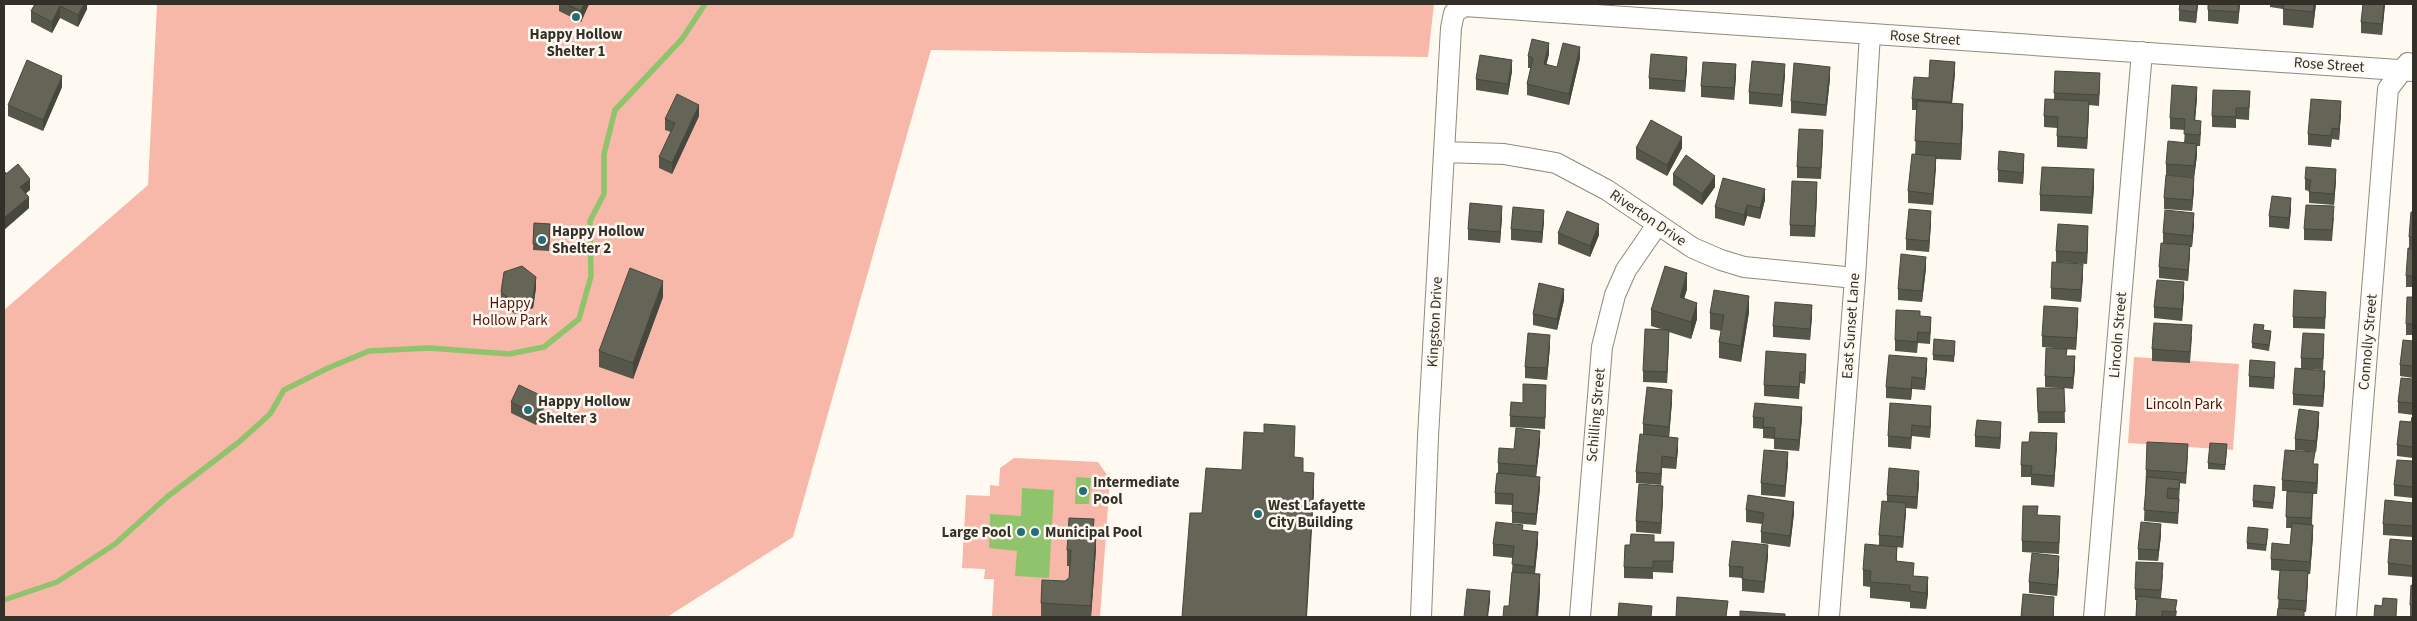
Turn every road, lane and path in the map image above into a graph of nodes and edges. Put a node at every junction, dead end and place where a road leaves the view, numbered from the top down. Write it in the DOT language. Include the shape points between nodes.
graph roads {
  1 [pos="1451,28"];
  2 [pos="1870,34"];
  3 [pos="2142,52"];
  4 [pos="2409,66"];
  5 [pos="1444,152"];
  6 [pos="1657,226"];
  7 [pos="1855,278"];
  8 [pos="1421,617"];
  9 [pos="1580,617"];
  10 [pos="1829,617"];
  11 [pos="2094,617"];
  12 [pos="2346,617"];
  1 -- 2 [label="street, Rose Street" via="1454,12 1464,6 1478,5"];
  1 -- 5 [label="street, Kingston Drive"];
  2 -- 3 [label="street, Rose Street"];
  2 -- 7 [label="street, East Sunset Lane"];
  3 -- 4 [label="street, Rose Street"];
  3 -- 11 [label="street, Lincoln Street"];
  4 -- 12 [label="street, Connolly Street" via="2388,88"];
  5 -- 6 [label="street, Riverton Drive" via="1504,154 1556,163 1607,190"];
  5 -- 8 [label="street, Kingston Drive"];
  6 -- 7 [label="street, Riverton Drive" via="1693,248 1744,267"];
  6 -- 9 [label="street, Schilling Street" via="1626,270 1615,295 1602,347"];
  7 -- 10 [label="street, East Sunset Lane"];
}
